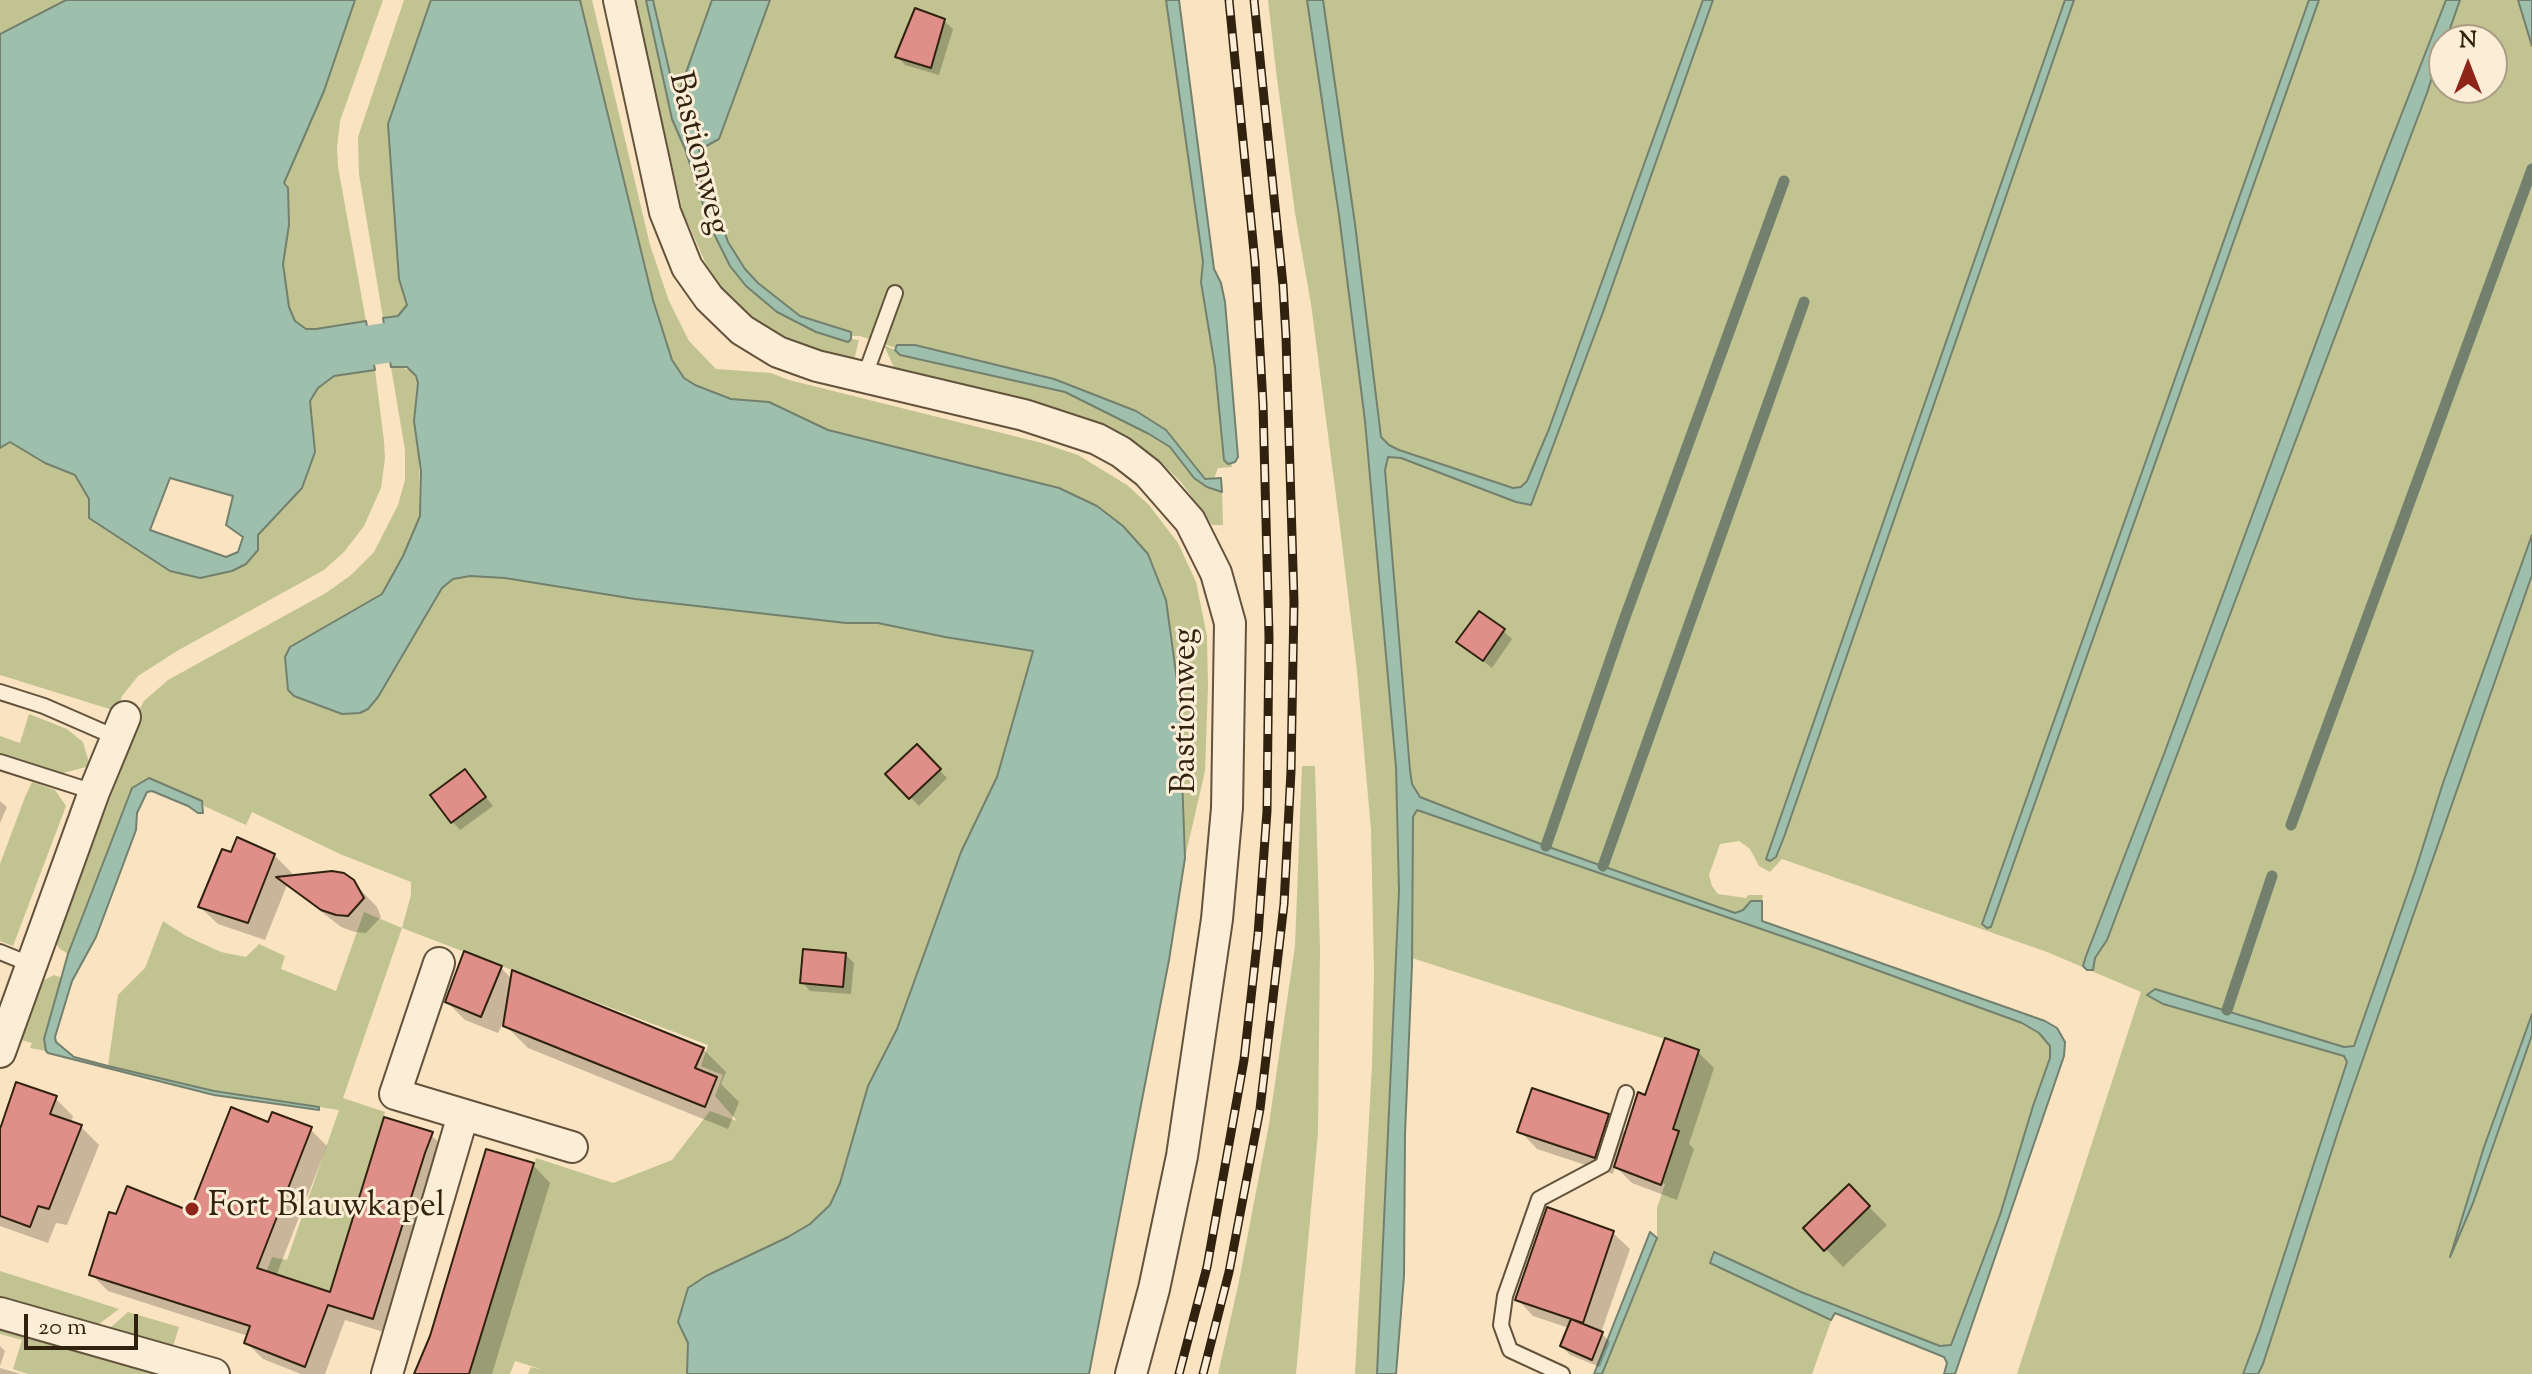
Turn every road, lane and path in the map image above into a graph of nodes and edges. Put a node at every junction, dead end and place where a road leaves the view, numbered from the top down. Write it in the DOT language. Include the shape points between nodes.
graph roads {
  1 [pos="619,0"];
  2 [pos="895,293"];
  3 [pos="864,378"];
  4 [pos="0,692"];
  5 [pos="120,727"];
  6 [pos="0,762"];
  7 [pos="94,792"];
  8 [pos="0,952"];
  9 [pos="439,963"];
  10 [pos="32,965"];
  11 [pos="0,1052"];
  12 [pos="1626,1093"];
  13 [pos="463,1115"];
  14 [pos="572,1147"];
  15 [pos="0,1313"];
  16 [pos="172,1368"];
  17 [pos="214,1374"];
  18 [pos="387,1374"];
  19 [pos="1131,1374"];
  20 [pos="1562,1374"];
  1 -- 3 [label="street, Bastionweg" via="665,212 687,267 742,330 778,352"];
  2 -- 3 [label="lane"];
  3 -- 19 [label="street, Bastionweg" via="1024,415 1121,452 1148,473 1190,521 1216,573 1230,623 1227,808 1217,919 1182,1156"];
  4 -- 5 [label="lane"];
  5 -- 7 [label="street"];
  6 -- 7 [label="lane"];
  7 -- 10 [label="street"];
  8 -- 10 [label="lane"];
  9 -- 13 [label="street" via="395,1094"];
  10 -- 11 [label="street"];
  12 -- 20 [label="lane" via="1603,1165 1539,1199 1505,1296 1501,1325 1510,1350"];
  13 -- 14 [label="street"];
  13 -- 18 [label="street"];
  15 -- 16 [label="street"];
  16 -- 17 [label="street"];
}
